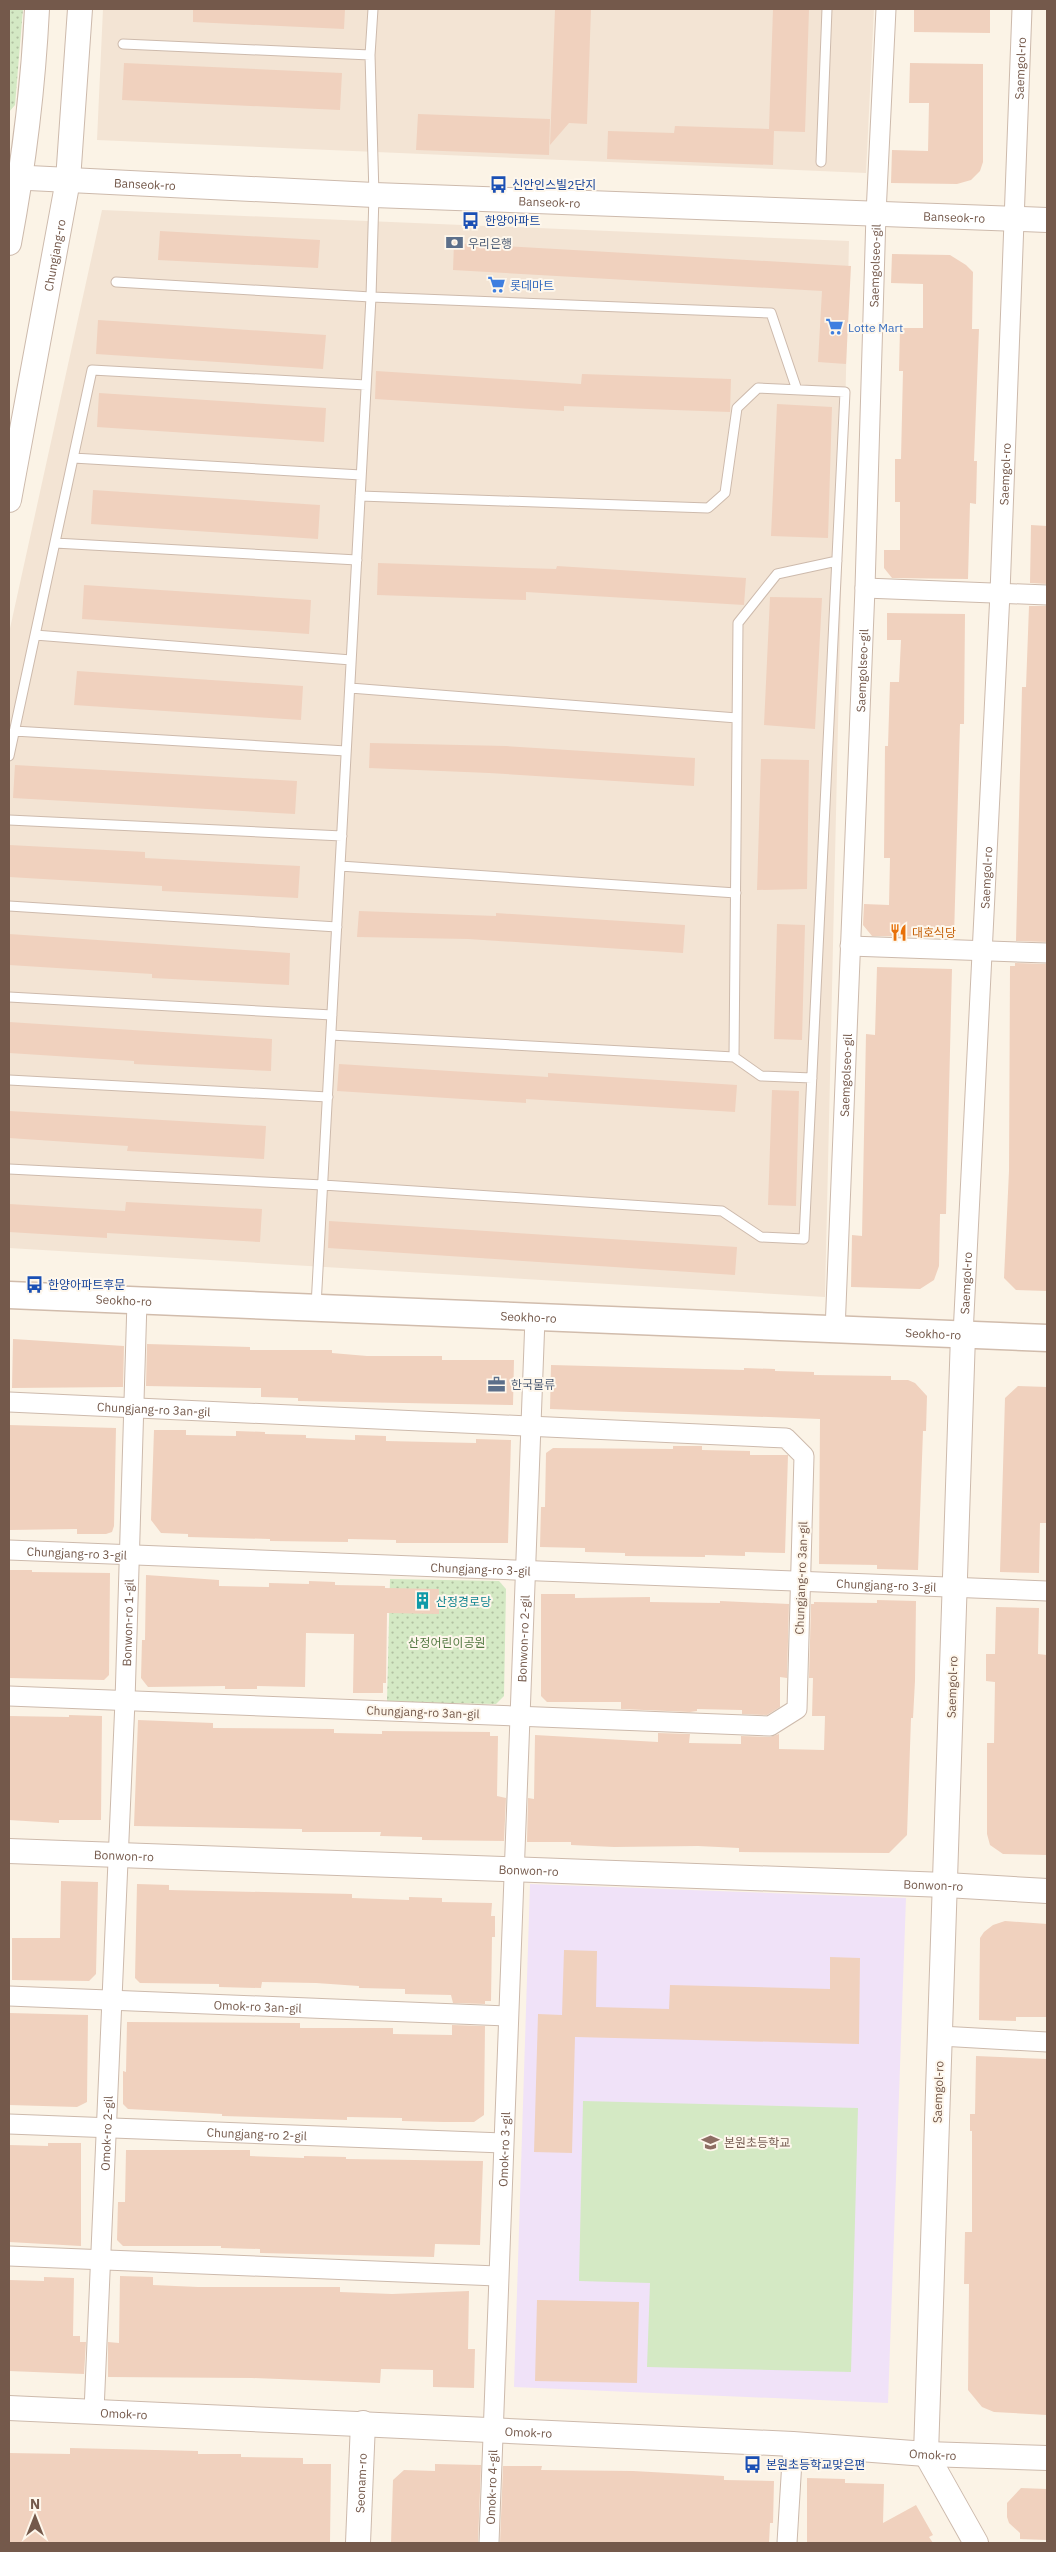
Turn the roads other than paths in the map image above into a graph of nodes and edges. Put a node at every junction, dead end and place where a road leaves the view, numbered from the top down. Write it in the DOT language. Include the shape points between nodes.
graph roads {
  1 [pos="37,9"];
  2 [pos="80,9"];
  3 [pos="373,9"];
  4 [pos="827,9"];
  5 [pos="886,9"];
  6 [pos="1022,9"];
  7 [pos="123,44"];
  8 [pos="370,55"];
  9 [pos="821,162"];
  10 [pos="15,178"];
  11 [pos="68,180"];
  12 [pos="374,194"];
  13 [pos="876,214"];
  14 [pos="1014,219"];
  15 [pos="1047,220"];
  16 [pos="9,243"];
  17 [pos="116,282"];
  18 [pos="371,296"];
  19 [pos="366,385"];
  20 [pos="798,390"];
  21 [pos="74,458"];
  22 [pos="361,475"];
  23 [pos="360,496"];
  24 [pos="9,500"];
  25 [pos="55,543"];
  26 [pos="357,560"];
  27 [pos="837,561"];
  28 [pos="865,588"];
  29 [pos="1000,593"];
  30 [pos="1047,595"];
  31 [pos="35,636"];
  32 [pos="351,660"];
  33 [pos="350,688"];
  34 [pos="737,718"];
  35 [pos="14,731"];
  36 [pos="346,751"];
  37 [pos="9,756"];
  38 [pos="9,820"];
  39 [pos="342,836"];
  40 [pos="340,866"];
  41 [pos="736,893"];
  42 [pos="9,906"];
  43 [pos="337,927"];
  44 [pos="850,946"];
  45 [pos="984,952"];
  46 [pos="1047,953"];
  47 [pos="9,997"];
  48 [pos="332,1015"];
  49 [pos="331,1035"];
  50 [pos="734,1057"];
  51 [pos="812,1078"];
  52 [pos="9,1080"];
  53 [pos="328,1097"];
  54 [pos="9,1169"];
  55 [pos="323,1185"];
  56 [pos="9,1296"];
  57 [pos="137,1301"];
  58 [pos="316,1309"];
  59 [pos="535,1318"];
  60 [pos="835,1331"];
  61 [pos="964,1335"];
  62 [pos="1047,1338"];
  63 [pos="9,1402"];
  64 [pos="133,1408"];
  65 [pos="529,1427"];
  66 [pos="9,1550"];
  67 [pos="129,1554"];
  68 [pos="524,1572"];
  69 [pos="800,1580"];
  70 [pos="954,1587"];
  71 [pos="1047,1591"];
  72 [pos="9,1696"];
  73 [pos="124,1701"];
  74 [pos="519,1716"];
  75 [pos="9,1851"];
  76 [pos="118,1856"];
  77 [pos="513,1869"];
  78 [pos="946,1885"];
  79 [pos="1047,1891"];
  80 [pos="9,1996"];
  81 [pos="110,2001"];
  82 [pos="507,2016"];
  83 [pos="940,2036"];
  84 [pos="1047,2042"];
  85 [pos="9,2124"];
  86 [pos="106,2128"];
  87 [pos="503,2143"];
  88 [pos="9,2256"];
  89 [pos="101,2260"];
  90 [pos="497,2276"];
  91 [pos="9,2408"];
  92 [pos="94,2412"];
  93 [pos="364,2424"];
  94 [pos="491,2430"];
  95 [pos="793,2444"];
  96 [pos="926,2454"];
  97 [pos="1047,2458"];
  98 [pos="358,2543"];
  99 [pos="488,2543"];
  100 [pos="787,2543"];
  101 [pos="976,2543"];
  1 -- 10 [label="street" via="33,90"];
  2 -- 11 [label="street, Chungjang-ro"];
  3 -- 8 [label="lane"];
  4 -- 9 [label="lane"];
  5 -- 13 [label="street, Saemgolseo-gil"];
  6 -- 14 [label="street, Saemgol-ro"];
  7 -- 8 [label="lane"];
  8 -- 12 [label="lane"];
  10 -- 11 [label="street, Banseok-ro"];
  10 -- 16 [label="street"];
  11 -- 12 [label="street, Banseok-ro"];
  11 -- 24 [label="street, Chungjang-ro"];
  12 -- 13 [label="street, Banseok-ro"];
  12 -- 18 [label="lane"];
  13 -- 14 [label="street, Banseok-ro"];
  13 -- 28 [label="street, Saemgolseo-gil"];
  14 -- 15 [label="street, Banseok-ro"];
  14 -- 29 [label="street, Saemgol-ro"];
  17 -- 18 [label="lane"];
  18 -- 19 [label="lane"];
  18 -- 20 [label="lane" via="771,313"];
  19 -- 21 [label="lane" via="92,370"];
  19 -- 22 [label="lane"];
  20 -- 23 [label="lane" via="758,388 737,408 725,493 708,508"];
  20 -- 27 [label="lane" via="845,392"];
  21 -- 22 [label="lane"];
  21 -- 25 [label="lane"];
  22 -- 23 [label="lane"];
  23 -- 26 [label="lane"];
  25 -- 26 [label="lane"];
  25 -- 31 [label="lane"];
  26 -- 32 [label="lane"];
  27 -- 34 [label="lane" via="777,574 738,623"];
  27 -- 51 [label="lane"];
  28 -- 29 [label="street"];
  28 -- 44 [label="street, Saemgolseo-gil"];
  29 -- 30 [label="street"];
  29 -- 45 [label="street, Saemgol-ro"];
  31 -- 32 [label="lane"];
  31 -- 35 [label="lane"];
  32 -- 33 [label="lane"];
  33 -- 34 [label="lane"];
  33 -- 36 [label="lane"];
  34 -- 41 [label="lane"];
  35 -- 36 [label="lane"];
  35 -- 37 [label="lane"];
  36 -- 39 [label="lane"];
  38 -- 39 [label="lane"];
  39 -- 40 [label="lane"];
  40 -- 41 [label="lane"];
  40 -- 43 [label="lane"];
  41 -- 50 [label="lane"];
  42 -- 43 [label="lane"];
  43 -- 48 [label="lane"];
  44 -- 45 [label="street"];
  44 -- 60 [label="street, Saemgolseo-gil"];
  45 -- 46 [label="street"];
  45 -- 61 [label="street, Saemgol-ro"];
  47 -- 48 [label="lane"];
  48 -- 49 [label="lane"];
  49 -- 50 [label="lane"];
  49 -- 53 [label="lane"];
  50 -- 51 [label="lane" via="761,1076"];
  51 -- 55 [label="lane" via="804,1240 761,1237 722,1211"];
  52 -- 53 [label="lane"];
  53 -- 55 [label="lane"];
  54 -- 55 [label="lane"];
  55 -- 58 [label="lane"];
  56 -- 57 [label="main road, Seokho-ro"];
  57 -- 58 [label="main road, Seokho-ro"];
  57 -- 64 [label="street, Bonwon-ro 1-gil"];
  58 -- 59 [label="main road, Seokho-ro"];
  59 -- 60 [label="main road, Seokho-ro"];
  59 -- 65 [label="street, Bonwon-ro 2-gil"];
  60 -- 61 [label="main road, Seokho-ro"];
  61 -- 62 [label="main road, Seokho-ro"];
  61 -- 70 [label="street, Saemgol-ro"];
  63 -- 64 [label="street, Chungjang-ro 3an-gil"];
  64 -- 65 [label="street, Chungjang-ro 3an-gil"];
  64 -- 67 [label="street, Bonwon-ro 1-gil"];
  65 -- 68 [label="street, Bonwon-ro 2-gil"];
  65 -- 69 [label="street, Chungjang-ro 3an-gil" via="786,1438 804,1456"];
  66 -- 67 [label="street, Chungjang-ro 3-gil"];
  67 -- 68 [label="street, Chungjang-ro 3-gil"];
  67 -- 73 [label="street, Bonwon-ro 1-gil"];
  68 -- 69 [label="street, Chungjang-ro 3-gil"];
  68 -- 74 [label="street, Bonwon-ro 2-gil"];
  69 -- 70 [label="street, Chungjang-ro 3-gil"];
  69 -- 74 [label="street, Chungjang-ro 3an-gil" via="797,1708 770,1726"];
  70 -- 71 [label="street, Chungjang-ro 3-gil"];
  70 -- 78 [label="street, Saemgol-ro"];
  72 -- 73 [label="street, Chungjang-ro 3an-gil"];
  73 -- 74 [label="street, Chungjang-ro 3an-gil"];
  73 -- 76 [label="street, Bonwon-ro 1-gil"];
  74 -- 77 [label="street, Bonwon-ro 2-gil"];
  75 -- 76 [label="street, Bonwon-ro"];
  76 -- 77 [label="street, Bonwon-ro"];
  76 -- 81 [label="street, Omok-ro 2-gil"];
  77 -- 78 [label="street, Bonwon-ro"];
  77 -- 82 [label="street, Omok-ro 3-gil"];
  78 -- 79 [label="street, Bonwon-ro"];
  78 -- 83 [label="street, Saemgol-ro"];
  80 -- 81 [label="street, Omok-ro 3an-gil"];
  81 -- 82 [label="street, Omok-ro 3an-gil"];
  81 -- 86 [label="street, Omok-ro 2-gil"];
  82 -- 87 [label="street, Omok-ro 3-gil"];
  83 -- 84 [label="street"];
  83 -- 96 [label="street, Saemgol-ro"];
  85 -- 86 [label="street, Chungjang-ro 2-gil"];
  86 -- 87 [label="street, Chungjang-ro 2-gil"];
  86 -- 89 [label="street, Omok-ro 2-gil"];
  87 -- 90 [label="street, Omok-ro 3-gil"];
  88 -- 89 [label="street"];
  89 -- 90 [label="street"];
  89 -- 92 [label="street, Omok-ro 2-gil"];
  90 -- 94 [label="street, Omok-ro 3-gil"];
  91 -- 92 [label="street, Omok-ro"];
  92 -- 93 [label="street, Omok-ro"];
  93 -- 94 [label="street, Omok-ro"];
  93 -- 98 [label="street, Seonam-ro"];
  94 -- 95 [label="street, Omok-ro"];
  94 -- 99 [label="street, Omok-ro 4-gil"];
  95 -- 96 [label="street, Omok-ro"];
  95 -- 100 [label="street"];
  96 -- 97 [label="street, Omok-ro"];
  96 -- 101 [label="street"];
}
